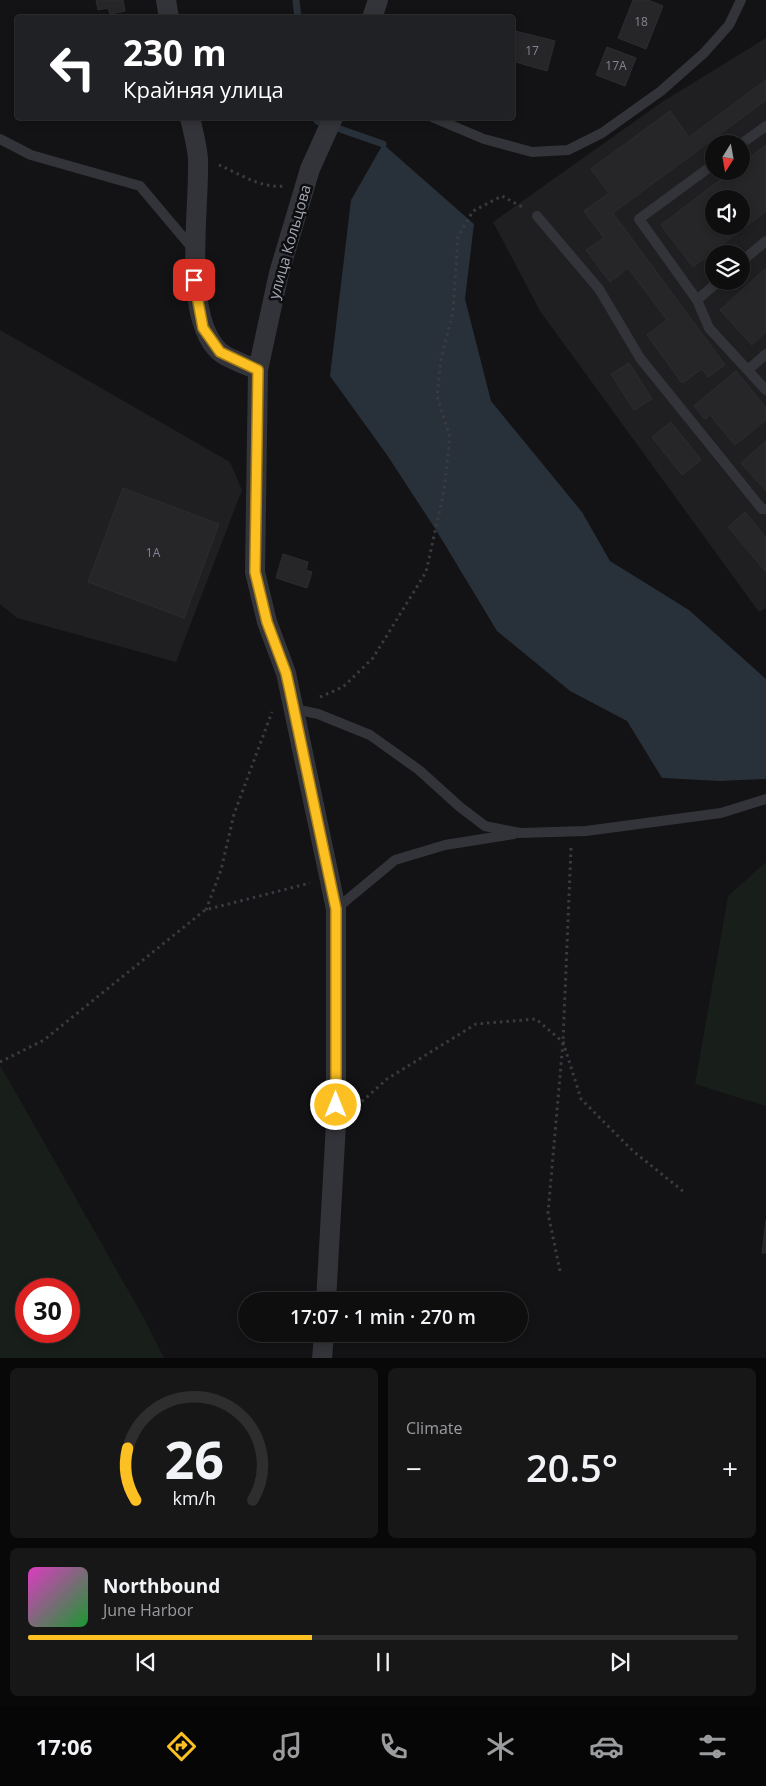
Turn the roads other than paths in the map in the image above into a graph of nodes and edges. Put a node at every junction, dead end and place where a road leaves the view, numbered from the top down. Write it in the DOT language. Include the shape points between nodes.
graph roads {
  1 [pos="166,0"];
  2 [pos="378,0"];
  3 [pos="741,0"];
  4 [pos="168,15"];
  5 [pos="373,15"];
  6 [pos="190,120"];
  7 [pos="333,120"];
  8 [pos="439,120"];
  9 [pos="766,126"];
  10 [pos="750,138"];
  11 [pos="0,140"];
  12 [pos="705,171"];
  13 [pos="537,216"];
  14 [pos="766,241"];
  15 [pos="196,252"];
  16 [pos="750,254"];
  17 [pos="709,290"];
  18 [pos="697,300"];
  19 [pos="766,354"];
  20 [pos="258,370"];
  21 [pos="748,370"];
  22 [pos="766,390"];
  23 [pos="766,509"];
  24 [pos="295,709"];
  25 [pos="766,799"];
  26 [pos="520,833"];
  27 [pos="336,909"];
  28 [pos="327,1292"];
  29 [pos="323,1342"];
  30 [pos="322,1358"];
  1 -- 4 [label="street"];
  2 -- 5 [label="street"];
  3 -- 8 [label="lane" via="729,26 704,54 661,91 602,133 568,150 532,152 484,139"];
  6 -- 15 [label="street" via="198,156"];
  7 -- 20 [label="street, улица Кольцова" via="310,169 279,273"];
  9 -- 10 [label="lane"];
  11 -- 15 [label="lane" via="31,155 140,186"];
  12 -- 18 [label="lane" via="639,219"];
  13 -- 23 [label="lane" via="599,289 640,358 762,509"];
  14 -- 16 [label="lane"];
  15 -- 20 [label="street" via="194,280 203,328 220,352"];
  17 -- 18 [label="lane"];
  18 -- 21 [label="lane" via="709,328"];
  19 -- 21 [label="lane"];
  20 -- 24 [label="street, улица Кольцова" via="255,572"];
  21 -- 22 [label="lane"];
  24 -- 26 [label="lane" via="318,714 370,736 419,770 485,826"];
  24 -- 27 [label="street, улица Кольцова"];
  25 -- 26 [label="lane" via="721,813 586,831"];
  26 -- 27 [label="lane" via="445,845 395,860"];
  27 -- 28 [label="street, улица Кольцова" via="336,1124"];
  29 -- 30 [label="street"];
}
